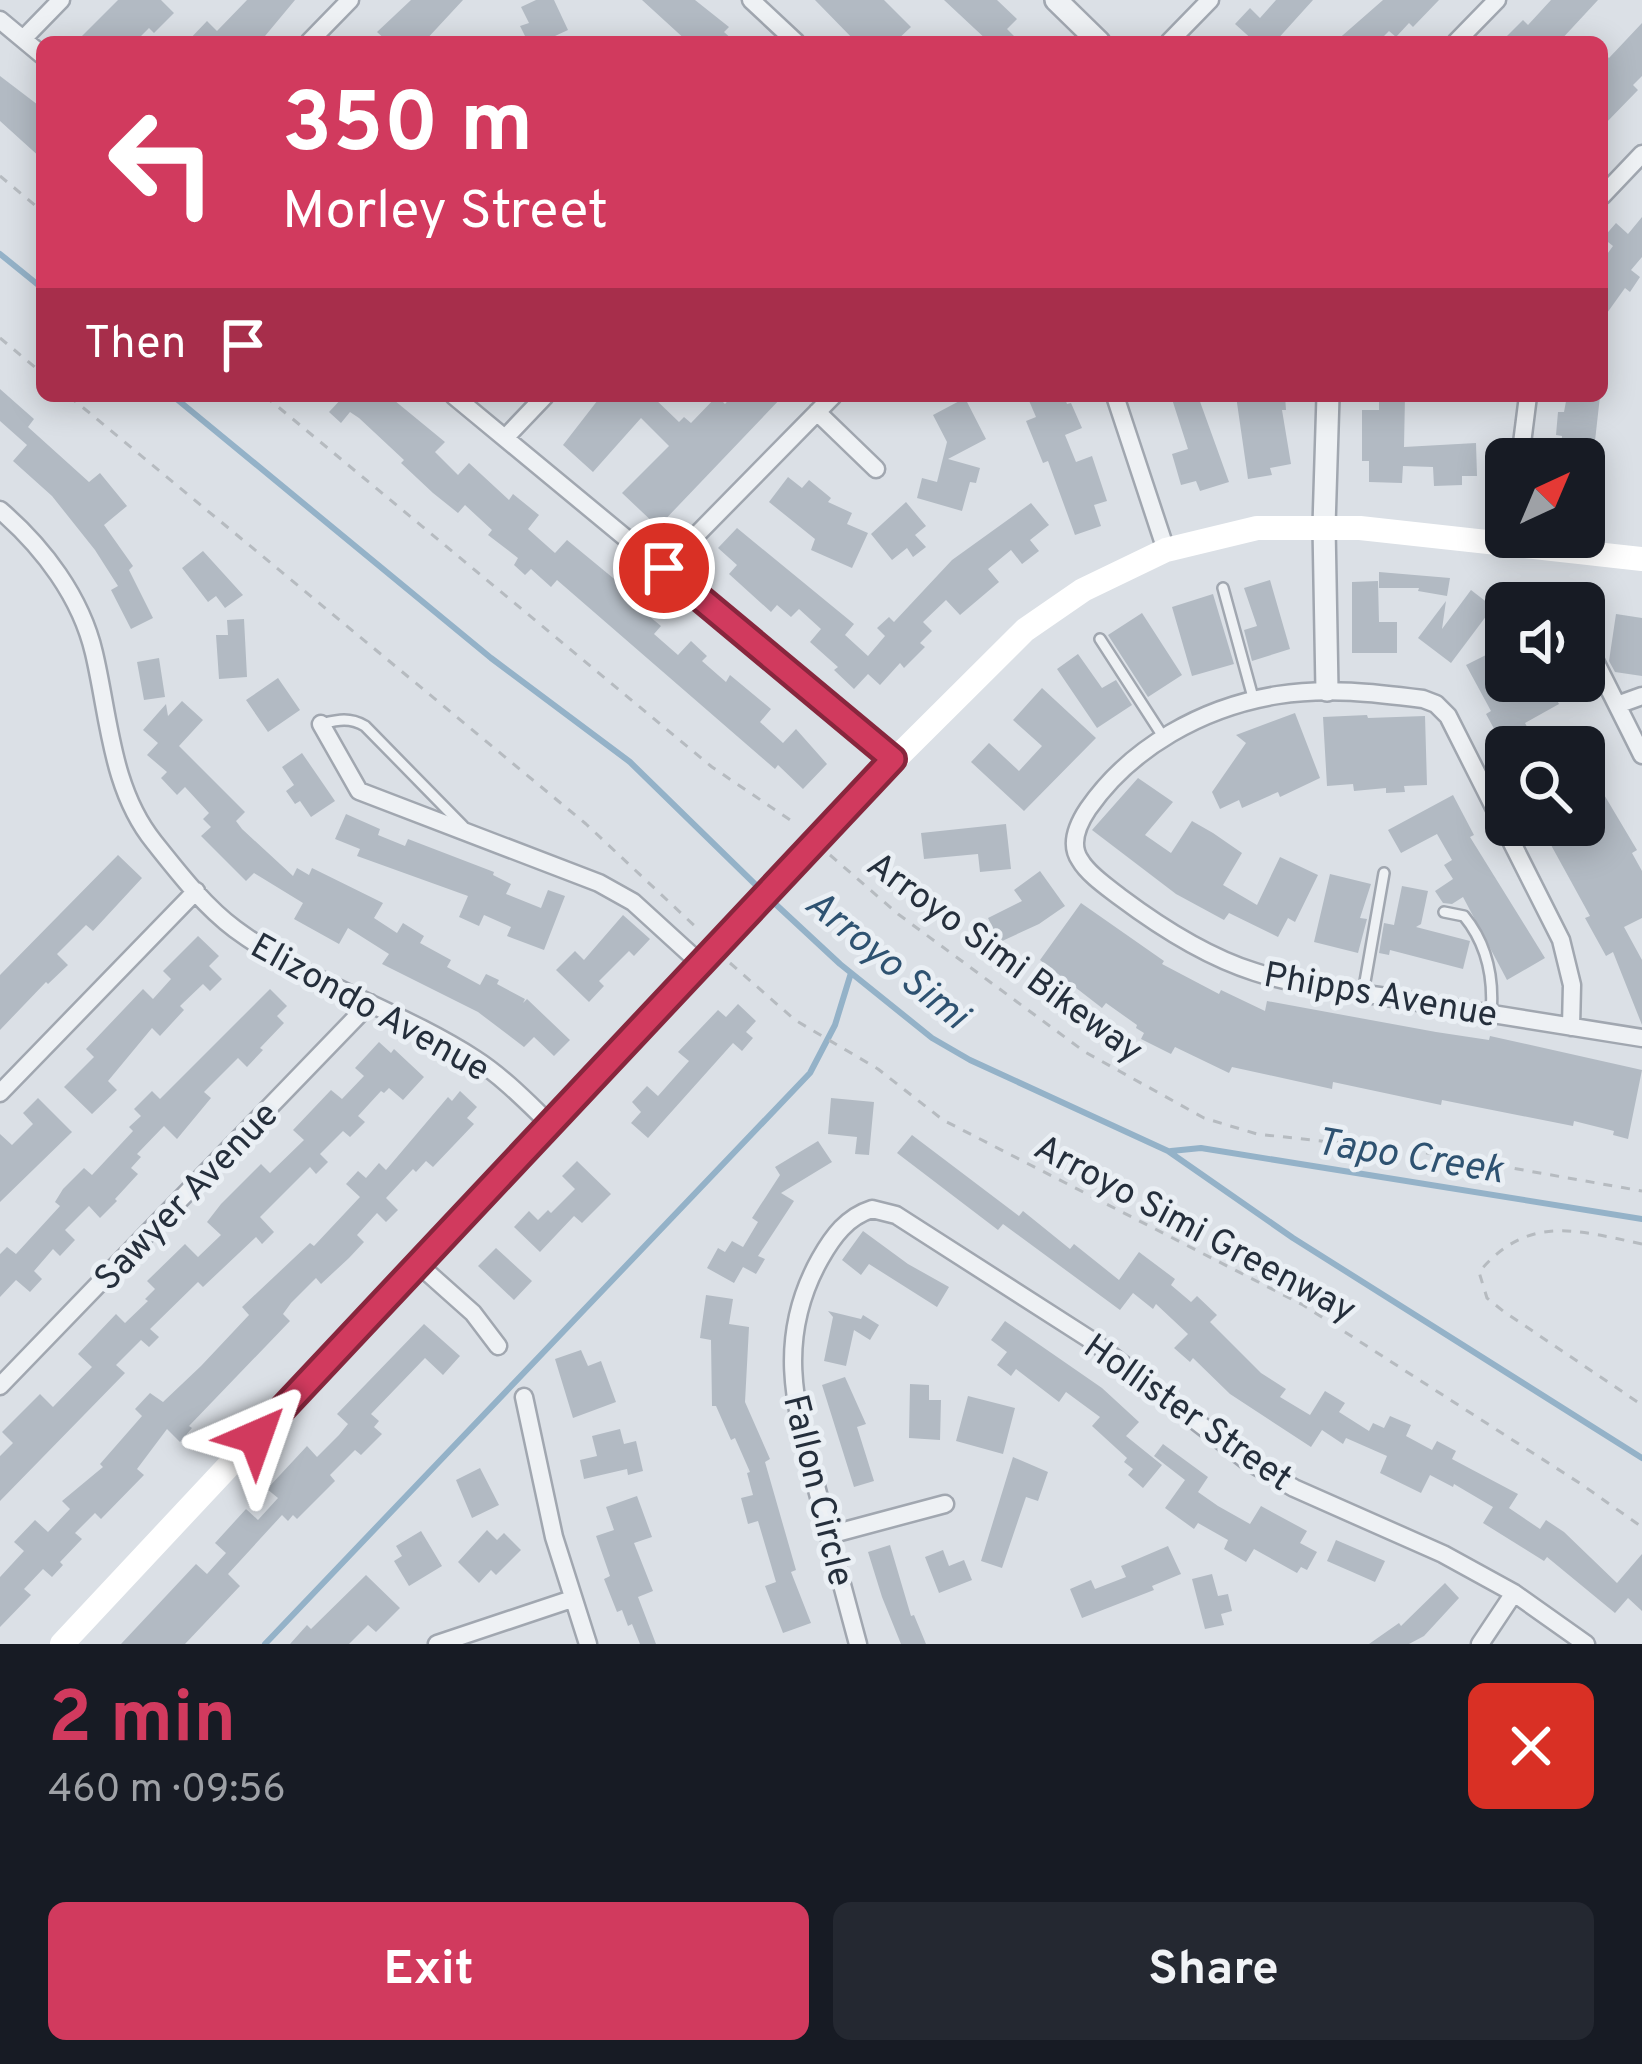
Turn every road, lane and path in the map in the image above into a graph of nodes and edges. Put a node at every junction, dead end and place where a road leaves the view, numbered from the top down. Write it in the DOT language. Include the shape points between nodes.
graph roads {
  1 [pos="61,0"];
  2 [pos="350,0"];
  3 [pos="751,0"];
  4 [pos="1056,0"];
  5 [pos="1210,0"];
  6 [pos="1497,0"];
  7 [pos="0,20"];
  8 [pos="315,36"];
  9 [pos="790,36"];
  10 [pos="1094,36"];
  11 [pos="1175,36"];
  12 [pos="1462,36"];
  13 [pos="23,39"];
  14 [pos="36,50"];
  15 [pos="1642,154"];
  16 [pos="0,176"];
  17 [pos="1608,190"];
  18 [pos="36,206"];
  19 [pos="0,338"];
  20 [pos="36,368"];
  21 [pos="76,402"];
  22 [pos="273,402"];
  23 [pos="461,402"];
  24 [pos="539,402"];
  25 [pos="827,402"];
  26 [pos="1117,402"];
  27 [pos="1328,402"];
  28 [pos="1527,402"];
  29 [pos="818,412"];
  30 [pos="506,438"];
  31 [pos="1523,438"];
  32 [pos="876,469"];
  33 [pos="0,510"];
  34 [pos="1324,526"];
  35 [pos="1485,538"];
  36 [pos="1166,550"];
  37 [pos="1605,554"];
  38 [pos="1642,559"];
  39 [pos="664,568"];
  40 [pos="1223,588"];
  41 [pos="1100,638"];
  42 [pos="1605,681"];
  43 [pos="1327,690"];
  44 [pos="1642,696"];
  45 [pos="1253,700"];
  46 [pos="1617,705"];
  47 [pos="321,724"];
  48 [pos="1164,738"];
  49 [pos="1642,755"];
  50 [pos="893,759"];
  51 [pos="795,823"];
  52 [pos="473,837"];
  53 [pos="833,858"];
  54 [pos="1384,873"];
  55 [pos="196,891"];
  56 [pos="1444,912"];
  57 [pos="697,928"];
  58 [pos="701,964"];
  59 [pos="733,965"];
  60 [pos="1363,993"];
  61 [pos="370,1003"];
  62 [pos="1491,1014"];
  63 [pos="1571,1027"];
  64 [pos="1642,1038"];
  65 [pos="0,1093"];
  66 [pos="551,1125"];
  67 [pos="1642,1191"];
  68 [pos="861,1213"];
  69 [pos="1642,1244"];
  70 [pos="418,1264"];
  71 [pos="498,1346"];
  72 [pos="0,1386"];
  73 [pos="524,1396"];
  74 [pos="1642,1405"];
  75 [pos="945,1504"];
  76 [pos="1642,1527"];
  77 [pos="829,1534"];
  78 [pos="1514,1593"];
  79 [pos="572,1599"];
  80 [pos="62,1644"];
  81 [pos="436,1644"];
  82 [pos="587,1644"];
  83 [pos="858,1644"];
  84 [pos="1480,1644"];
  85 [pos="1586,1644"];
  1 -- 13 [label="street"];
  2 -- 8 [label="street"];
  3 -- 9 [label="street"];
  4 -- 10 [label="street"];
  5 -- 11 [label="street"];
  6 -- 12 [label="street"];
  7 -- 13 [label="street"];
  13 -- 14 [label="street"];
  15 -- 17 [label="street"];
  16 -- 18 [label="path"];
  19 -- 20 [label="path"];
  21 -- 57 [label="path" via="586,824"];
  22 -- 51 [label="path" via="712,766"];
  23 -- 30 [label="street"];
  24 -- 30 [label="street"];
  25 -- 29 [label="street"];
  26 -- 36 [label="street"];
  27 -- 34 [label="street"];
  28 -- 31 [label="street"];
  29 -- 32 [label="street"];
  29 -- 39 [label="street"];
  30 -- 39 [label="street"];
  33 -- 55 [label="street, Elizondo Avenue" via="41,551 80,613 127,796"];
  34 -- 35 [label="main road"];
  34 -- 36 [label="main road" via="1257,528"];
  34 -- 43 [label="street"];
  36 -- 50 [label="main road" via="1083,590 1025,630"];
  37 -- 38 [label="main road"];
  39 -- 50 [label="street"];
  40 -- 45 [label="lane"];
  41 -- 48 [label="lane"];
  42 -- 46 [label="street"];
  43 -- 45 [label="street"];
  43 -- 63 [label="street" via="1423,699 1448,716 1561,940"];
  44 -- 46 [label="street"];
  45 -- 48 [label="street"];
  46 -- 49 [label="street"];
  47 -- 52 [label="street" via="359,791"];
  47 -- 52 [label="lane" via="365,726"];
  48 -- 60 [label="street, Phipps Avenue" via="1107,782 1082,818 1080,861 1208,952 1253,972"];
  50 -- 58 [label="main road"];
  52 -- 58 [label="street" via="614,891"];
  53 -- 67 [label="path, Arroyo Simi Bikeway" via="1084,1052 1204,1118 1257,1134 1421,1152"];
  54 -- 60 [label="lane"];
  55 -- 61 [label="street, Elizondo Avenue" via="268,952"];
  55 -- 65 [label="street"];
  56 -- 62 [label="lane" via="1464,916 1474,930 1490,972"];
  58 -- 66 [label="main road"];
  59 -- 76 [label="path, Arroyo Simi Greenway" via="773,1004 943,1120 1303,1306"];
  60 -- 62 [label="street, Phipps Avenue"];
  61 -- 66 [label="street, Elizondo Avenue" via="476,1059"];
  61 -- 72 [label="street, Sawyer Avenue"];
  62 -- 63 [label="street, Phipps Avenue"];
  63 -- 64 [label="street, Phipps Avenue"];
  66 -- 70 [label="main road"];
  68 -- 77 [label="street, Fallon Circle" via="842,1227 809,1279 791,1353 793,1392"];
  68 -- 78 [label="street, Hollister Street" via="885,1210 916,1227 1094,1342 1294,1488"];
  69 -- 74 [label="path" via="1559,1229 1524,1235 1479,1272 1486,1298"];
  70 -- 71 [label="street"];
  70 -- 80 [label="main road"];
  73 -- 79 [label="street"];
  75 -- 77 [label="street"];
  77 -- 83 [label="street, Fallon Circle"];
  78 -- 84 [label="street"];
  78 -- 85 [label="street, Hollister Street"];
  79 -- 81 [label="street"];
  79 -- 82 [label="street"];
}
